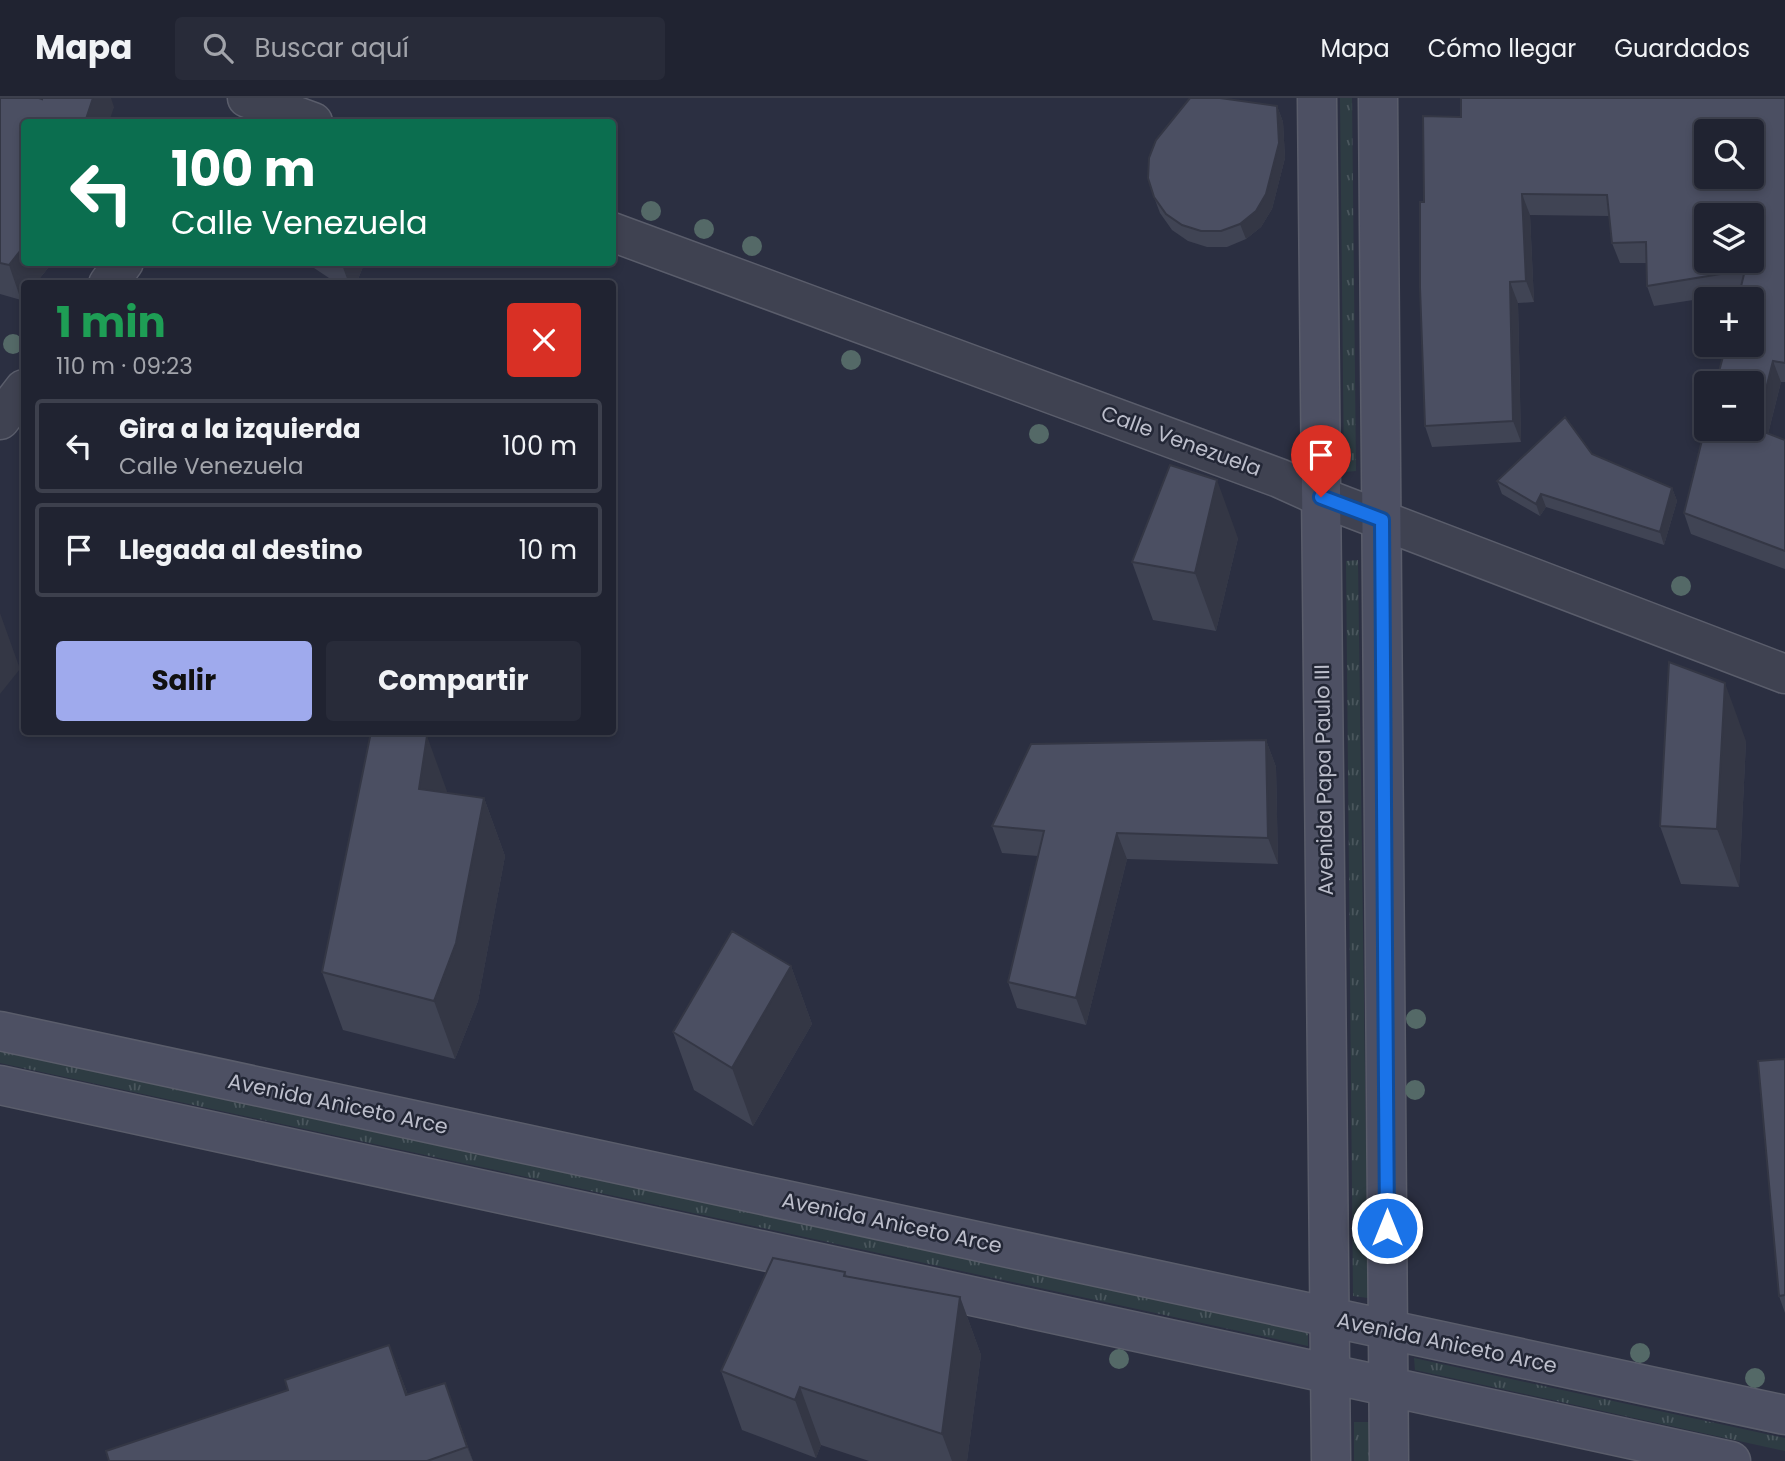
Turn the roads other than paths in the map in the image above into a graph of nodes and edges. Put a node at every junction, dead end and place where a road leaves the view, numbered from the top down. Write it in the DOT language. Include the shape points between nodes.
graph roads {
  1 [pos="1317,98"];
  2 [pos="1378,98"];
  3 [pos="248,103"];
  4 [pos="303,119"];
  5 [pos="616,233"];
  6 [pos="121,266"];
  7 [pos="110,280"];
  8 [pos="21,393"];
  9 [pos="0,420"];
  10 [pos="1321,497"];
  11 [pos="1382,520"];
  12 [pos="1785,674"];
  13 [pos="0,1031"];
  14 [pos="0,1084"];
  15 [pos="1331,1318"];
  16 [pos="1388,1329"];
  17 [pos="1332,1374"];
  18 [pos="1388,1387"];
  19 [pos="1785,1415"];
  20 [pos="1331,1461"];
  21 [pos="1390,1461"];
  22 [pos="1731,1461"];
  1 -- 10 [label="main road, Avenida Papa Paulo III"];
  2 -- 11 [label="main road"];
  3 -- 4 [label="street"];
  5 -- 10 [label="street, Calle Venezuela"];
  6 -- 7 [label="street"];
  8 -- 9 [label="street"];
  10 -- 11 [label="street, Calle Venezuela"];
  10 -- 15 [label="main road, Avenida Papa Paulo III"];
  11 -- 12 [label="street, Calle Venezuela"];
  11 -- 16 [label="main road"];
  13 -- 15 [label="main road, Avenida Aniceto Arce"];
  14 -- 17 [label="main road"];
  15 -- 16 [label="main road, Avenida Aniceto Arce"];
  15 -- 17 [label="main road, Avenida Papa Paulo III"];
  16 -- 18 [label="main road"];
  16 -- 19 [label="main road, Avenida Aniceto Arce"];
  17 -- 18 [label="main road"];
  17 -- 20 [label="main road, Avenida Papa Paulo III"];
  18 -- 21 [label="main road"];
  18 -- 22 [label="main road"];
}
